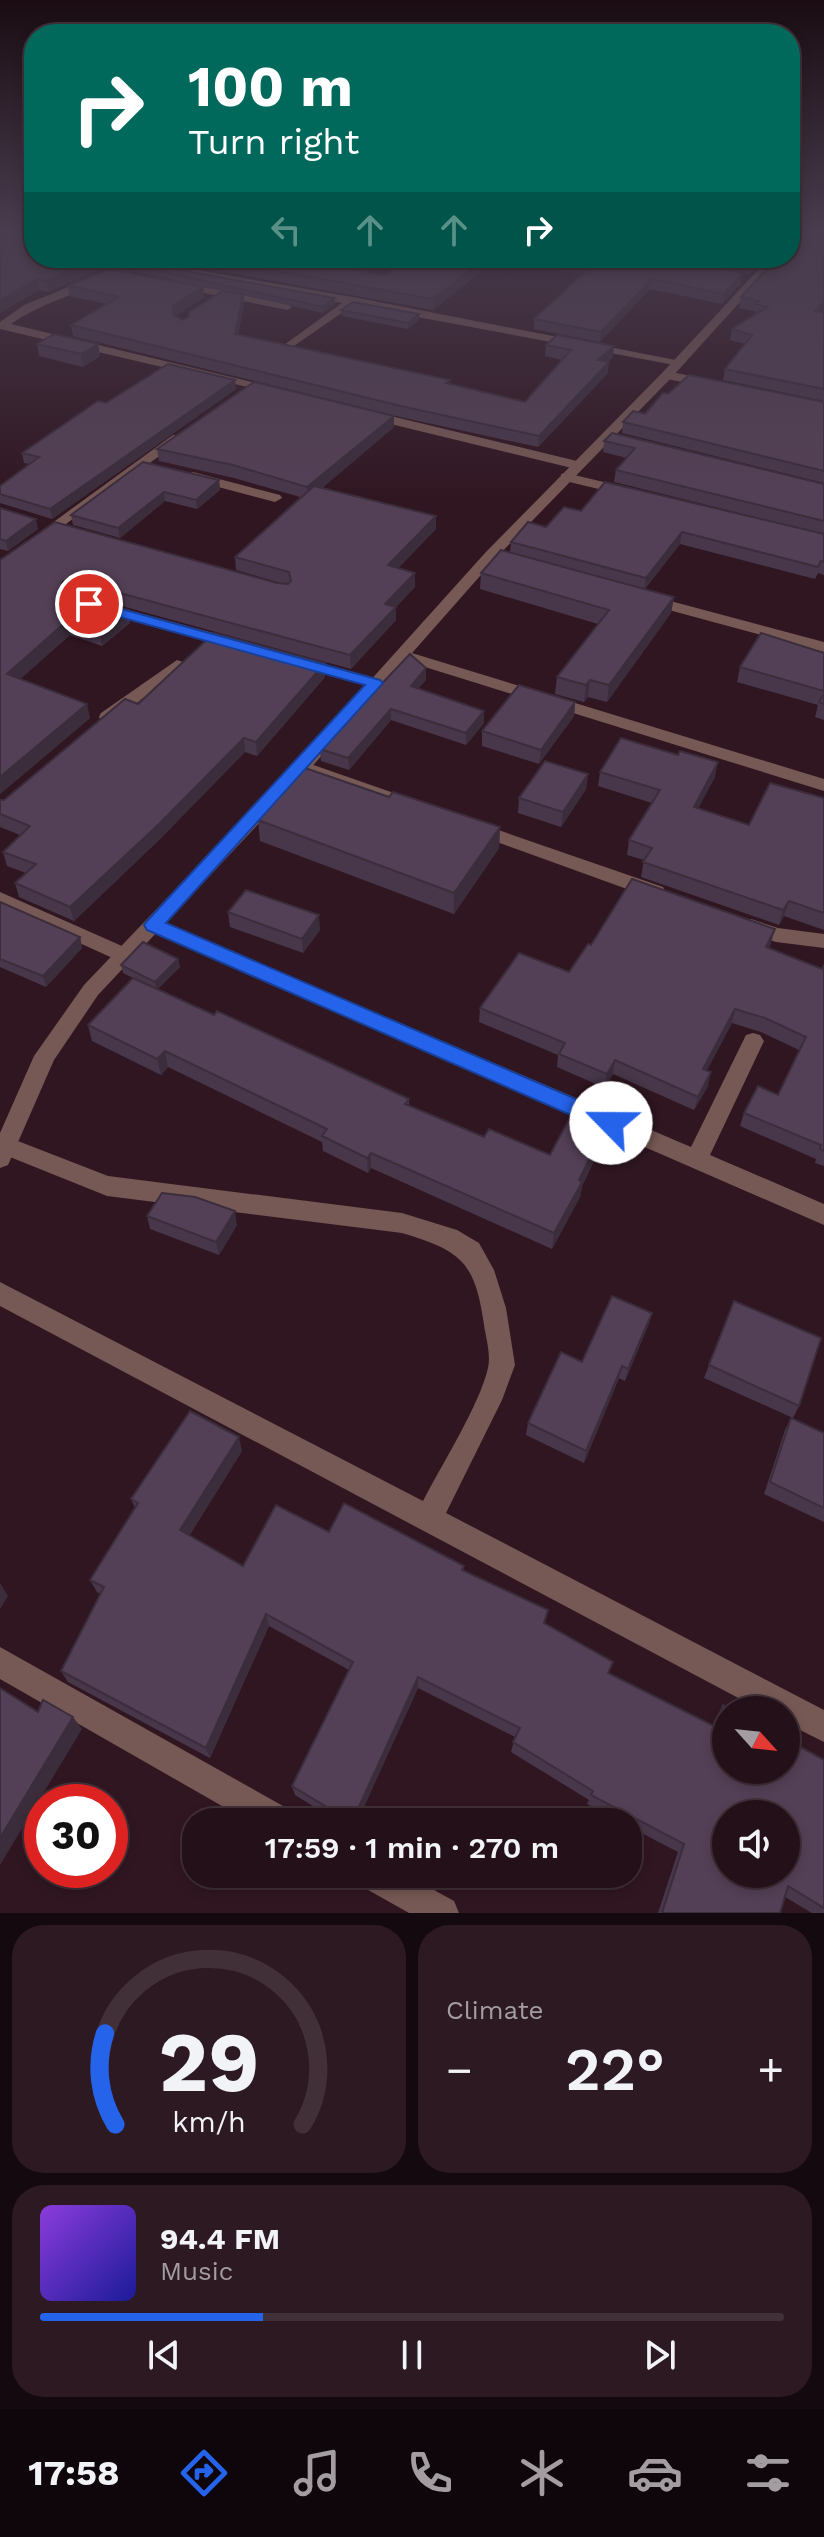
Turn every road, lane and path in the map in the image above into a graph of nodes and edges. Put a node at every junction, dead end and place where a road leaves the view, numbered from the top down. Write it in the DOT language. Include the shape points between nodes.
graph roads {
  1 [pos="325,320"];
  2 [pos="460,320"];
  3 [pos="714,320"];
  4 [pos="1,325"];
  5 [pos="288,347"];
  6 [pos="680,362"];
  7 [pos="667,375"];
  8 [pos="724,387"];
  9 [pos="284,394"];
  10 [pos="361,413"];
  11 [pos="192,429"];
  12 [pos="142,463"];
  13 [pos="157,467"];
  14 [pos="172,470"];
  15 [pos="571,471"];
  16 [pos="642,495"];
  17 [pos="275,498"];
  18 [pos="0,568"];
  19 [pos="629,594"];
  20 [pos="83,603"];
  21 [pos="824,647"];
  22 [pos="255,649"];
  23 [pos="402,655"];
  24 [pos="285,658"];
  25 [pos="177,665"];
  26 [pos="375,683"];
  27 [pos="93,728"];
  28 [pos="302,767"];
  29 [pos="824,785"];
  30 [pos="406,803"];
  31 [pos="450,819"];
  32 [pos="672,898"];
  33 [pos="0,899"];
  34 [pos="731,919"];
  35 [pos="153,925"];
  36 [pos="824,941"];
  37 [pos="124,955"];
  38 [pos="753,1041"];
  39 [pos="3,1151"];
  40 [pos="696,1160"];
  41 [pos="824,1215"];
  42 [pos="0,1293"];
  43 [pos="429,1519"];
  44 [pos="0,1662"];
  45 [pos="824,1727"];
  46 [pos="256,1808"];
  47 [pos="398,1888"];
  48 [pos="442,1913"];
  1 -- 5 [label="street"];
  2 -- 6 [label="street"];
  3 -- 6 [label="street"];
  4 -- 9 [label="street" via="247,390"];
  6 -- 7 [label="street"];
  7 -- 8 [label="street"];
  7 -- 15 [label="street" via="613,438"];
  10 -- 15 [label="street"];
  11 -- 12 [label="street"];
  12 -- 13 [label="street"];
  12 -- 18 [label="street"];
  14 -- 17 [label="street"];
  15 -- 16 [label="street"];
  15 -- 23 [label="street" via="498,558"];
  19 -- 21 [label="street"];
  20 -- 22 [label="street"];
  23 -- 26 [label="street"];
  23 -- 29 [label="street"];
  24 -- 26 [label="street"];
  25 -- 27 [label="street"];
  26 -- 28 [label="street"];
  28 -- 30 [label="street"];
  28 -- 35 [label="street"];
  31 -- 32 [label="street"];
  33 -- 37 [label="street"];
  34 -- 36 [label="street" via="776,935"];
  35 -- 37 [label="street"];
  35 -- 40 [label="street"];
  37 -- 39 [label="street" via="91,990 45,1056"];
  38 -- 40 [label="street"];
  39 -- 43 [label="street" via="107,1186 402,1223 449,1237 470,1251 494,1308 502,1365"];
  40 -- 41 [label="street"];
  42 -- 43 [label="street"];
  43 -- 45 [label="street"];
  44 -- 46 [label="street"];
  47 -- 48 [label="street"];
}
